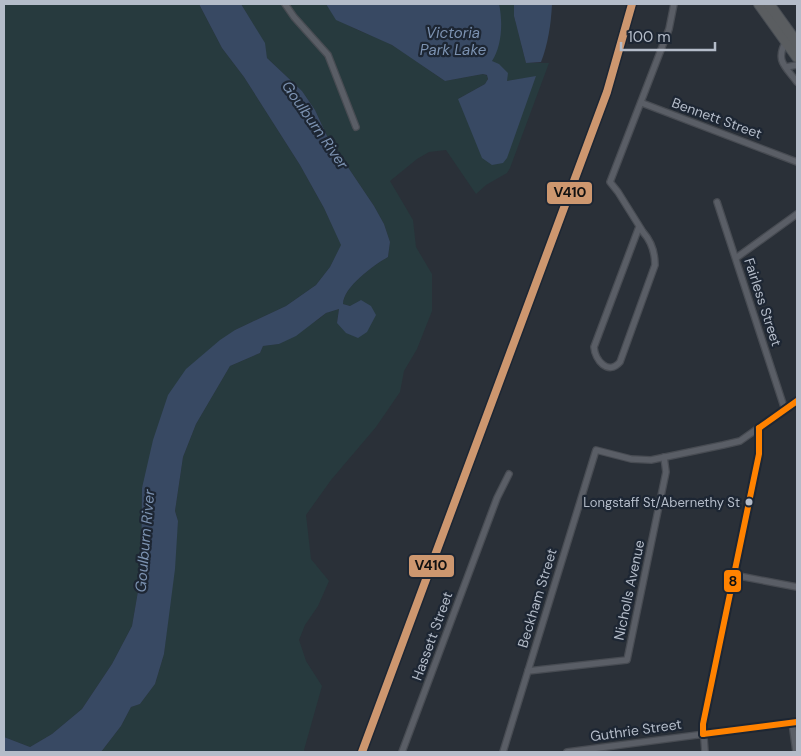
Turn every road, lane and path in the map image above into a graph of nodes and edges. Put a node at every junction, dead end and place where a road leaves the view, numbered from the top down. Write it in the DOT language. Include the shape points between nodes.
graph roads {
  1 [pos="285,4"];
  2 [pos="674,4"];
  3 [pos="759,4"];
  4 [pos="769,4"];
  5 [pos="786,41"];
  6 [pos="797,44"];
  7 [pos="797,57"];
  8 [pos="797,65"];
  9 [pos="786,67"];
  10 [pos="797,82"];
  11 [pos="642,103"];
  12 [pos="356,127"];
  13 [pos="785,156"];
  14 [pos="797,158"];
  15 [pos="797,162"];
  16 [pos="717,202"];
  17 [pos="797,214"];
  18 [pos="639,227"];
  19 [pos="736,258"];
  20 [pos="797,401"];
  21 [pos="785,410"];
  22 [pos="758,428"];
  23 [pos="664,457"];
  24 [pos="509,474"];
  25 [pos="734,575"];
  26 [pos="797,587"];
  27 [pos="528,671"];
  28 [pos="794,722"];
  29 [pos="703,734"];
  30 [pos="402,752"];
  31 [pos="502,752"];
  32 [pos="567,752"];
  33 [pos="705,752"];
  34 [pos="796,752"];
  1 -- 12 [label="street" via="328,55"];
  2 -- 11 [label="street" via="669,29"];
  3 -- 5 [label="highway"];
  4 -- 6 [label="highway"];
  5 -- 7 [label="highway"];
  5 -- 9 [label="street" via="780,56"];
  8 -- 9 [label="street"];
  9 -- 10 [label="street"];
  11 -- 13 [label="street, Bennett Street"];
  11 -- 18 [label="street" via="610,182"];
  13 -- 14 [label="street, Bennett Street"];
  13 -- 15 [label="street, Bennett Street"];
  16 -- 19 [label="street, Fairless Street"];
  17 -- 19 [label="street"];
  18 -- 18 [label="street" via="655,254 655,265 620,362 613,367 603,366 594,353 594,347"];
  19 -- 21 [label="street, Fairless Street"];
  20 -- 21 [label="street"];
  21 -- 22 [label="street"];
  22 -- 23 [label="street" via="740,441"];
  22 -- 25 [label="street" via="759,454"];
  23 -- 27 [label="street, Beckham Street" via="631,459 596,450"];
  23 -- 27 [label="street, Nicholls Avenue" via="666,472 627,660"];
  24 -- 30 [label="street, Hassett Street" via="497,498"];
  25 -- 26 [label="street"];
  25 -- 29 [label="street"];
  27 -- 31 [label="street, Beckham Street"];
  28 -- 29 [label="street, Guthrie Street"];
  28 -- 34 [label="street"];
  29 -- 32 [label="street, Guthrie Street"];
  29 -- 33 [label="street"];
}
